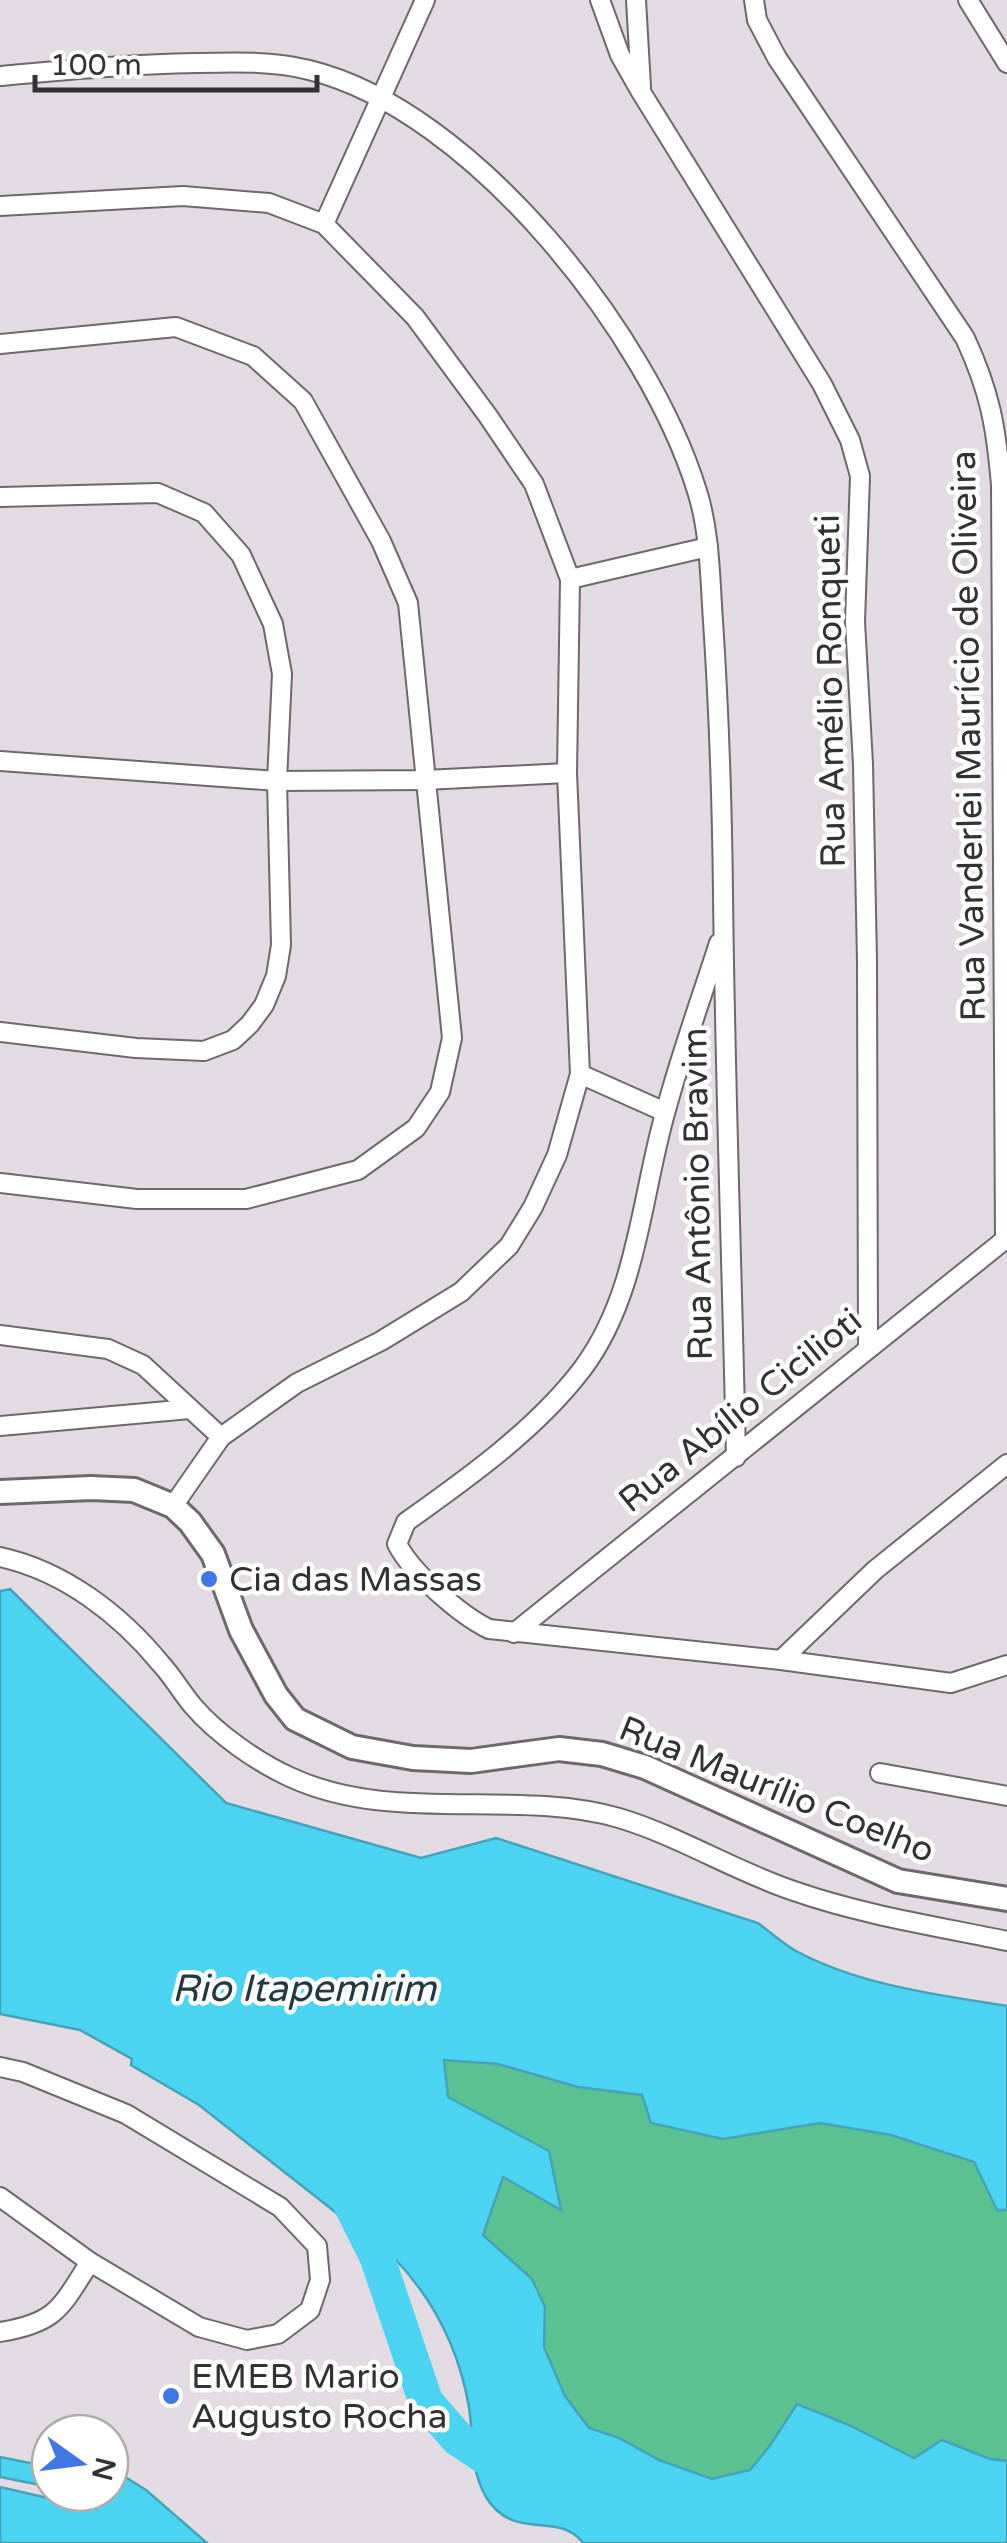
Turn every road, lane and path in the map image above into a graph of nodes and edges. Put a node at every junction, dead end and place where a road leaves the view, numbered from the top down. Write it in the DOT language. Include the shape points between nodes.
graph roads {
  1 [pos="425,0"];
  2 [pos="600,0"];
  3 [pos="636,0"];
  4 [pos="754,0"];
  5 [pos="968,0"];
  6 [pos="1007,64"];
  7 [pos="0,76"];
  8 [pos="641,92"];
  9 [pos="380,98"];
  10 [pos="0,206"];
  11 [pos="324,224"];
  12 [pos="0,344"];
  13 [pos="0,497"];
  14 [pos="708,548"];
  15 [pos="570,579"];
  16 [pos="0,760"];
  17 [pos="567,773"];
  18 [pos="425,780"];
  19 [pos="277,781"];
  20 [pos="723,929"];
  21 [pos="0,1032"];
  22 [pos="580,1074"];
  23 [pos="665,1112"];
  24 [pos="0,1183"];
  25 [pos="1006,1239"];
  26 [pos="0,1336"];
  27 [pos="868,1348"];
  28 [pos="190,1409"];
  29 [pos="0,1426"];
  30 [pos="221,1437"];
  31 [pos="736,1457"];
  32 [pos="1007,1464"];
  33 [pos="0,1492"];
  34 [pos="174,1506"];
  35 [pos="0,1557"];
  36 [pos="514,1633"];
  37 [pos="781,1660"];
  38 [pos="1007,1665"];
  39 [pos="880,1774"];
  40 [pos="1007,1796"];
  41 [pos="1007,1899"];
  42 [pos="1007,1940"];
  43 [pos="0,2067"];
  44 [pos="0,2197"];
  45 [pos="90,2262"];
  46 [pos="0,2332"];
  1 -- 9 [label="street"];
  2 -- 8 [label="street, Rua Amélio Ronqueti"];
  3 -- 8 [label="street, Rua Amélio Ronqueti"];
  4 -- 25 [label="street, Rua Vanderlei Maurício de Oliveira" via="777,58 965,338 995,421"];
  5 -- 6 [label="street"];
  7 -- 9 [label="street, Rua Antônio Bravim" via="249,62 310,70"];
  8 -- 27 [label="street, Rua Amélio Ronqueti" via="822,384 860,476 855,622 867,961"];
  9 -- 11 [label="street"];
  9 -- 14 [label="street, Rua Antônio Bravim" via="452,144 581,278 664,413 698,491"];
  10 -- 11 [label="street" via="182,196 269,203"];
  11 -- 15 [label="street" via="415,316 488,416 534,484"];
  12 -- 18 [label="street" via="176,327 253,356 303,402 374,526 408,603"];
  13 -- 19 [label="street" via="158,493 204,513 241,556 272,624 282,674"];
  14 -- 15 [label="street"];
  14 -- 20 [label="street, Rua Antônio Bravim" via="722,746"];
  15 -- 17 [label="street"];
  16 -- 19 [label="street"];
  17 -- 18 [label="street"];
  17 -- 22 [label="street"];
  18 -- 19 [label="street"];
  18 -- 24 [label="street" via="452,1038 440,1092 416,1128 358,1170 246,1199 136,1198"];
  19 -- 21 [label="street" via="282,945 264,1005 233,1040 204,1052"];
  20 -- 23 [label="street"];
  20 -- 31 [label="street, Rua Antônio Bravim"];
  22 -- 23 [label="street"];
  22 -- 30 [label="street" via="557,1155 509,1246 461,1292 297,1382"];
  23 -- 36 [label="street" via="616,1311 584,1367 537,1420 398,1535 402,1554 470,1620"];
  25 -- 27 [label="street, Rua Abílio Cicilioti"];
  26 -- 28 [label="street" via="108,1349 144,1364"];
  27 -- 31 [label="street, Rua Abílio Cicilioti"];
  28 -- 29 [label="street"];
  28 -- 30 [label="street"];
  30 -- 34 [label="street"];
  31 -- 36 [label="street, Rua Abílio Cicilioti"];
  32 -- 37 [label="street" via="875,1570"];
  33 -- 34 [label="main road" via="134,1490"];
  34 -- 41 [label="main road, Rua Maurílio Coelho" via="213,1554 240,1630 276,1695 295,1719 352,1748 472,1761 559,1749 602,1754 898,1880"];
  35 -- 42 [label="street" via="31,1566 108,1610 234,1742 325,1791 620,1818 790,1890 874,1916"];
  36 -- 37 [label="street"];
  37 -- 38 [label="street" via="952,1683"];
  39 -- 40 [label="street"];
  43 -- 45 [label="street" via="126,2114 280,2207 317,2246 320,2280 310,2310 278,2334 246,2340 199,2327"];
  44 -- 45 [label="street"];
  45 -- 46 [label="street" via="62,2306 34,2326"];
}
